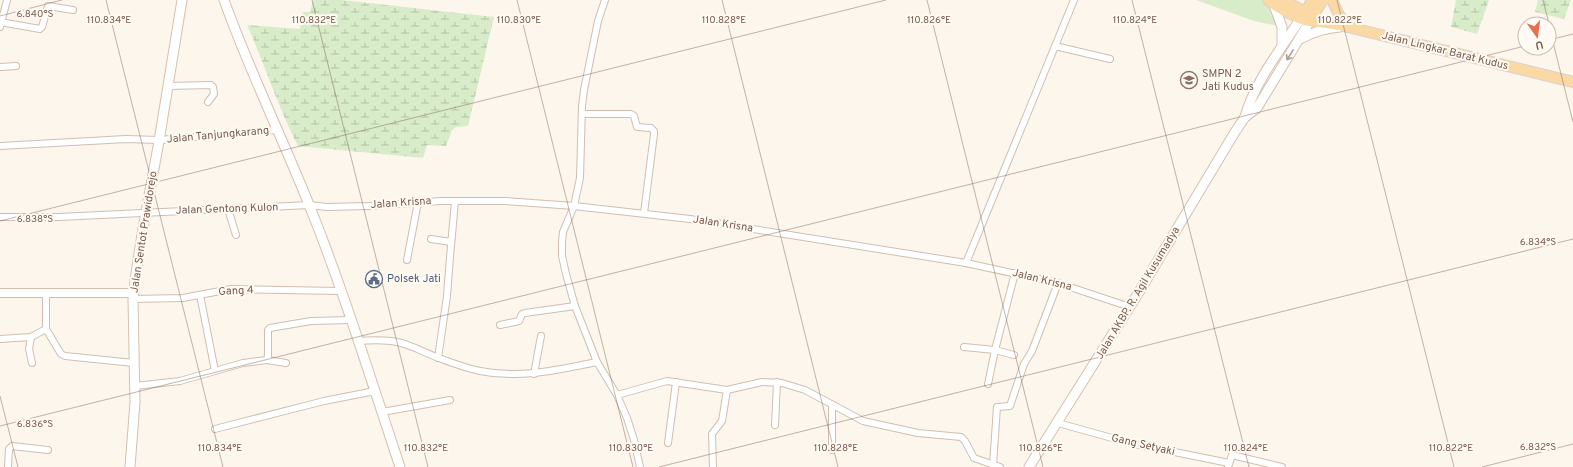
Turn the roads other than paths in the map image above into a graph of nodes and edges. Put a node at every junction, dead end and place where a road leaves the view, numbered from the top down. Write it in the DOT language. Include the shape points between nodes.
graph roads {
  1 [pos="7,0"];
  2 [pos="182,0"];
  3 [pos="224,0"];
  4 [pos="605,0"];
  5 [pos="1074,0"];
  6 [pos="1312,0"];
  7 [pos="1323,0"];
  8 [pos="1332,0"];
  9 [pos="1275,2"];
  10 [pos="73,10"];
  11 [pos="1309,18"];
  12 [pos="0,24"];
  13 [pos="1348,27"];
  14 [pos="1299,40"];
  15 [pos="1055,46"];
  16 [pos="1282,47"];
  17 [pos="1110,59"];
  18 [pos="16,66"];
  19 [pos="0,67"];
  20 [pos="1573,82"];
  21 [pos="168,86"];
  22 [pos="208,102"];
  23 [pos="582,114"];
  24 [pos="1245,117"];
  25 [pos="276,130"];
  26 [pos="159,140"];
  27 [pos="0,146"];
  28 [pos="455,201"];
  29 [pos="418,202"];
  30 [pos="309,205"];
  31 [pos="574,206"];
  32 [pos="228,209"];
  33 [pos="146,212"];
  34 [pos="644,213"];
  35 [pos="0,217"];
  36 [pos="236,235"];
  37 [pos="431,238"];
  38 [pos="451,242"];
  39 [pos="407,260"];
  40 [pos="966,263"];
  41 [pos="1015,273"];
  42 [pos="1058,283"];
  43 [pos="340,291"];
  44 [pos="0,292"];
  45 [pos="46,292"];
  46 [pos="200,295"];
  47 [pos="133,296"];
  48 [pos="575,306"];
  49 [pos="1130,306"];
  50 [pos="350,320"];
  51 [pos="500,325"];
  52 [pos="46,329"];
  53 [pos="541,336"];
  54 [pos="31,338"];
  55 [pos="0,339"];
  56 [pos="357,341"];
  57 [pos="964,347"];
  58 [pos="994,350"];
  59 [pos="1014,355"];
  60 [pos="438,358"];
  61 [pos="267,360"];
  62 [pos="597,362"];
  63 [pos="32,363"];
  64 [pos="134,363"];
  65 [pos="286,363"];
  66 [pos="215,371"];
  67 [pos="534,374"];
  68 [pos="676,382"];
  69 [pos="777,382"];
  70 [pos="988,384"];
  71 [pos="135,386"];
  72 [pos="727,390"];
  73 [pos="375,392"];
  74 [pos="617,395"];
  75 [pos="450,400"];
  76 [pos="832,406"];
  77 [pos="382,412"];
  78 [pos="1058,423"];
  79 [pos="775,425"];
  80 [pos="215,429"];
  81 [pos="668,443"];
  82 [pos="48,450"];
  83 [pos="832,450"];
  84 [pos="992,465"];
  85 [pos="1228,465"];
  86 [pos="8,467"];
  87 [pos="130,467"];
  88 [pos="400,467"];
  89 [pos="640,467"];
  90 [pos="714,467"];
  91 [pos="1000,467"];
  92 [pos="1029,467"];
  93 [pos="1282,467"];
  1 -- 12 [label="street"];
  2 -- 21 [label="main road, Jalan Sentot Prawidorejo"];
  3 -- 25 [label="main road"];
  4 -- 23 [label="street" via="598,21 584,90"];
  5 -- 15 [label="street"];
  6 -- 11 [label="main road, Jalan AKBP. R. Agil Kusumadya"];
  7 -- 11 [label="main road, Jalan AKBP. R. Agil Kusumadya"];
  8 -- 13 [label="main road" via="1338,15"];
  9 -- 11 [label="main road, Jalan Lingkar Barat Kudus"];
  9 -- 16 [label="main road" via="1282,28"];
  10 -- 12 [label="street" via="48,6 40,29"];
  11 -- 13 [label="main road, Jalan Lingkar Barat Kudus"];
  11 -- 14 [label="main road, Jalan AKBP. R. Agil Kusumadya"];
  11 -- 16 [label="main road, Jalan AKBP. R. Agil Kusumadya"];
  13 -- 14 [label="main road" via="1323,29"];
  13 -- 20 [label="main road, Jalan Lingkar Barat Kudus"];
  14 -- 24 [label="main road, Jalan AKBP. R. Agil Kusumadya, one-way" via="1257,108"];
  15 -- 17 [label="street"];
  15 -- 40 [label="street"];
  16 -- 24 [label="main road, Jalan AKBP. R. Agil Kusumadya" via="1250,100"];
  18 -- 19 [label="street"];
  21 -- 22 [label="street" via="211,85 214,94"];
  21 -- 26 [label="main road, Jalan Sentot Prawidorejo"];
  23 -- 31 [label="street" via="581,171"];
  23 -- 34 [label="street" via="631,114 637,127 651,128 654,131"];
  24 -- 49 [label="main road, Jalan AKBP. R. Agil Kusumadya"];
  25 -- 26 [label="street, Jalan Tanjungkarang"];
  25 -- 30 [label="main road"];
  26 -- 27 [label="street, Jalan Tanjungkarang" via="126,139"];
  26 -- 33 [label="main road, Jalan Sentot Prawidorejo"];
  28 -- 29 [label="street, Jalan Krisna"];
  28 -- 31 [label="street, Jalan Krisna" via="506,201"];
  28 -- 38 [label="street"];
  29 -- 30 [label="street, Jalan Krisna" via="369,206"];
  29 -- 39 [label="street"];
  30 -- 32 [label="street, Jalan Gentong Kulon"];
  30 -- 43 [label="main road"];
  31 -- 34 [label="street, Jalan Krisna"];
  31 -- 48 [label="street" via="563,232 562,242 564,269"];
  32 -- 33 [label="street, Jalan Gentong Kulon"];
  32 -- 36 [label="street"];
  33 -- 35 [label="street, Jalan Gentong Kulon" via="59,217"];
  33 -- 47 [label="main road, Jalan Sentot Prawidorejo"];
  34 -- 40 [label="street, Jalan Krisna"];
  37 -- 38 [label="street"];
  38 -- 60 [label="street" via="447,296"];
  40 -- 41 [label="street, Jalan Krisna"];
  41 -- 42 [label="street, Jalan Krisna"];
  41 -- 58 [label="street"];
  42 -- 49 [label="street, Jalan Krisna"];
  42 -- 84 [label="street" via="1032,351 1024,364 1010,406 997,407"];
  43 -- 46 [label="street, Gang 4" via="231,288"];
  43 -- 50 [label="main road"];
  44 -- 45 [label="street"];
  45 -- 47 [label="street"];
  45 -- 52 [label="street"];
  46 -- 47 [label="street, Gang 4" via="183,298"];
  46 -- 66 [label="street"];
  47 -- 64 [label="main road, Jalan Sentot Prawidorejo"];
  48 -- 51 [label="street" via="525,313 520,321"];
  48 -- 62 [label="street"];
  49 -- 78 [label="main road, Jalan AKBP. R. Agil Kusumadya"];
  50 -- 56 [label="main road"];
  50 -- 61 [label="street" via="311,321 270,328"];
  52 -- 54 [label="street"];
  52 -- 64 [label="street" via="64,356"];
  53 -- 67 [label="street"];
  54 -- 55 [label="street"];
  54 -- 63 [label="street" via="29,349"];
  56 -- 60 [label="street" via="394,341 414,346"];
  56 -- 73 [label="main road"];
  57 -- 58 [label="street"];
  58 -- 59 [label="street"];
  58 -- 70 [label="street"];
  60 -- 67 [label="street" via="479,371 503,375"];
  61 -- 65 [label="street"];
  61 -- 66 [label="street" via="243,363"];
  62 -- 67 [label="street"];
  62 -- 74 [label="street"];
  64 -- 71 [label="main road, Jalan Sentot Prawidorejo"];
  66 -- 71 [label="street" via="166,383"];
  68 -- 72 [label="street"];
  68 -- 74 [label="street" via="661,382"];
  68 -- 81 [label="street"];
  69 -- 72 [label="street" via="757,382"];
  69 -- 76 [label="street" via="797,387"];
  69 -- 79 [label="street"];
  71 -- 87 [label="main road, Jalan Sentot Prawidorejo"];
  72 -- 90 [label="street" via="722,421 712,434"];
  73 -- 77 [label="main road"];
  73 -- 80 [label="street" via="324,401"];
  74 -- 89 [label="street" via="631,430"];
  75 -- 77 [label="street"];
  76 -- 83 [label="street"];
  76 -- 84 [label="street" via="871,424 918,433 961,437 974,458"];
  77 -- 88 [label="main road"];
  78 -- 85 [label="street, Gang Setyaki"];
  78 -- 92 [label="main road, Jalan AKBP. R. Agil Kusumadya"];
  82 -- 86 [label="street" via="12,446 9,449"];
  84 -- 91 [label="street"];
  85 -- 93 [label="street" via="1232,455"];
}
